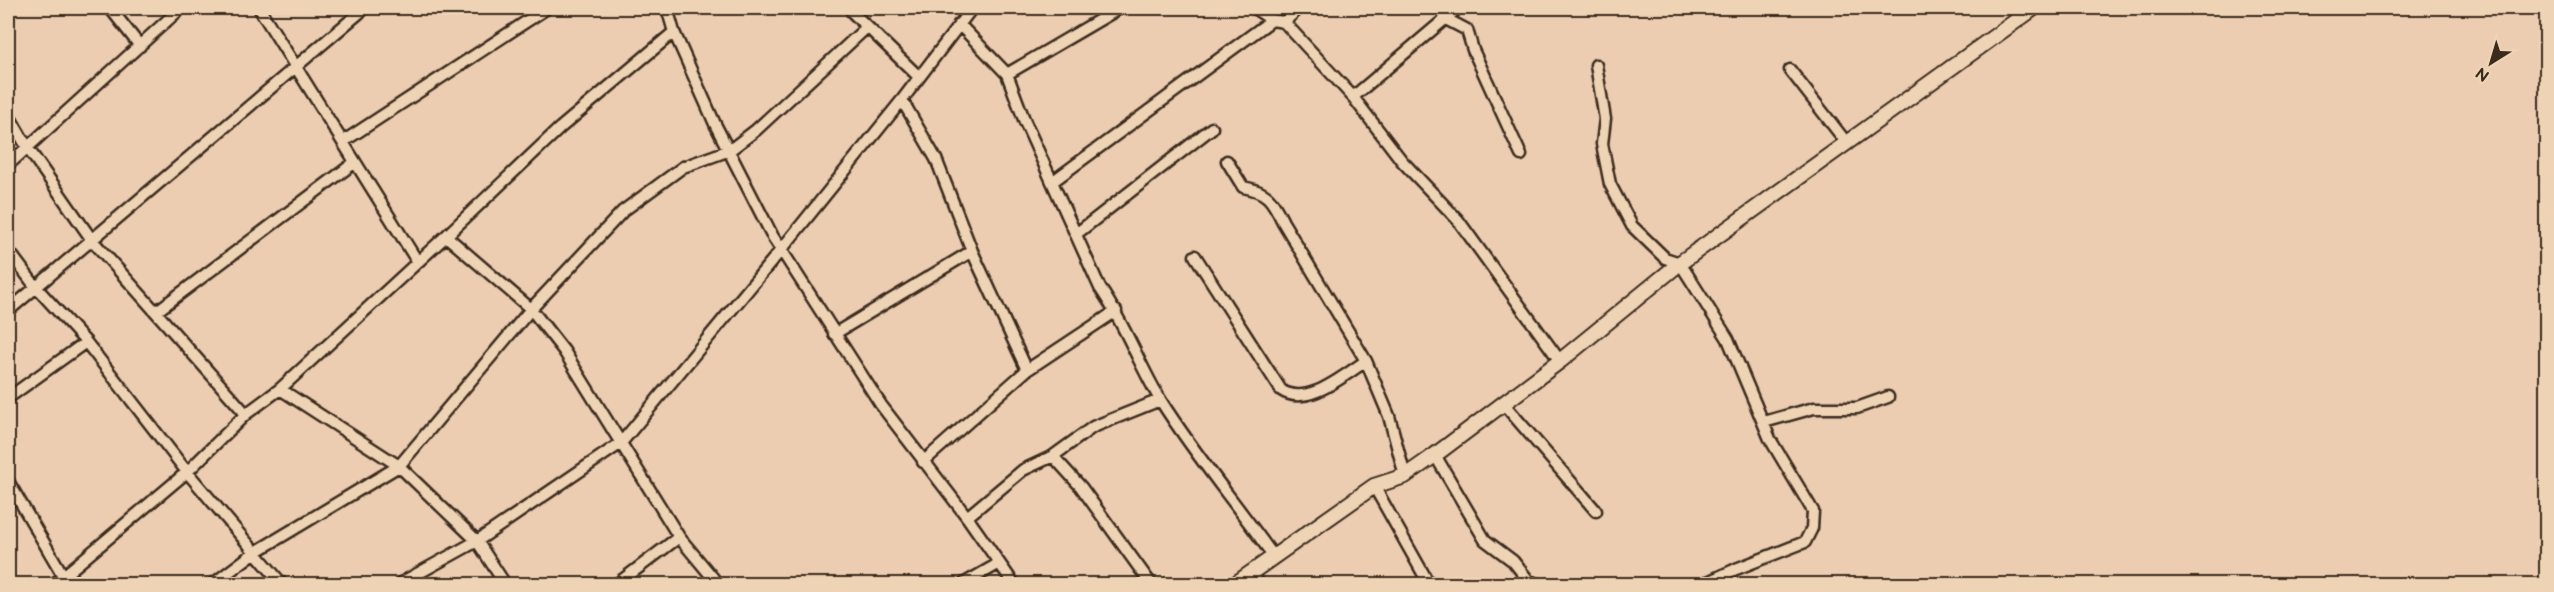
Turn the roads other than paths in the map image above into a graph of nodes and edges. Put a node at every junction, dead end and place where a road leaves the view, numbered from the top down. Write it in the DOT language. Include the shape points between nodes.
graph roads {
  1 [pos="110,8"];
  2 [pos="181,8"];
  3 [pos="259,8"];
  4 [pos="365,8"];
  5 [pos="548,8"];
  6 [pos="667,8"];
  7 [pos="972,8"];
  8 [pos="1120,8"];
  9 [pos="1254,8"];
  10 [pos="1299,8"];
  11 [pos="1458,8"];
  12 [pos="2034,8"];
  13 [pos="851,9"];
  14 [pos="1444,18"];
  15 [pos="1272,20"];
  16 [pos="1284,22"];
  17 [pos="959,24"];
  18 [pos="867,27"];
  19 [pos="674,32"];
  20 [pos="140,46"];
  21 [pos="1596,65"];
  22 [pos="296,66"];
  23 [pos="1790,70"];
  24 [pos="1007,74"];
  25 [pos="918,76"];
  26 [pos="1353,97"];
  27 [pos="902,100"];
  28 [pos="8,114"];
  29 [pos="1212,128"];
  30 [pos="344,141"];
  31 [pos="1846,142"];
  32 [pos="27,147"];
  33 [pos="730,150"];
  34 [pos="1521,155"];
  35 [pos="1227,161"];
  36 [pos="354,163"];
  37 [pos="8,165"];
  38 [pos="1052,182"];
  39 [pos="1076,234"];
  40 [pos="447,236"];
  41 [pos="92,240"];
  42 [pos="8,250"];
  43 [pos="781,250"];
  44 [pos="972,251"];
  45 [pos="1195,256"];
  46 [pos="417,261"];
  47 [pos="1680,263"];
  48 [pos="35,286"];
  49 [pos="531,309"];
  50 [pos="8,310"];
  51 [pos="157,310"];
  52 [pos="1116,311"];
  53 [pos="834,334"];
  54 [pos="86,342"];
  55 [pos="1560,360"];
  56 [pos="1366,361"];
  57 [pos="1027,370"];
  58 [pos="280,389"];
  59 [pos="1888,397"];
  60 [pos="8,398"];
  61 [pos="1160,400"];
  62 [pos="1503,403"];
  63 [pos="246,414"];
  64 [pos="1764,422"];
  65 [pos="621,443"];
  66 [pos="1435,455"];
  67 [pos="1053,456"];
  68 [pos="923,462"];
  69 [pos="399,466"];
  70 [pos="187,471"];
  71 [pos="1405,477"];
  72 [pos="8,481"];
  73 [pos="1374,486"];
  74 [pos="1596,511"];
  75 [pos="967,517"];
  76 [pos="679,537"];
  77 [pos="477,541"];
  78 [pos="254,553"];
  79 [pos="1274,557"];
  80 [pos="998,564"];
  81 [pos="1255,579"];
  82 [pos="62,582"];
  83 [pos="213,585"];
  84 [pos="282,585"];
  85 [pos="399,585"];
  86 [pos="505,585"];
  87 [pos="617,585"];
  88 [pos="718,585"];
  89 [pos="963,585"];
  90 [pos="1014,585"];
  91 [pos="1150,585"];
  92 [pos="1235,585"];
  93 [pos="1429,585"];
  94 [pos="1537,585"];
  95 [pos="1702,585"];
  1 -- 20 [label="street"];
  2 -- 20 [label="street"];
  3 -- 22 [label="street"];
  4 -- 22 [label="street"];
  5 -- 30 [label="street"];
  6 -- 19 [label="street"];
  7 -- 17 [label="street"];
  8 -- 24 [label="street"];
  9 -- 15 [label="street"];
  10 -- 16 [label="street"];
  11 -- 14 [label="street"];
  12 -- 31 [label="street"];
  13 -- 18 [label="street"];
  14 -- 26 [label="street"];
  14 -- 34 [label="street" via="1467,30"];
  15 -- 16 [label="street"];
  15 -- 38 [label="street"];
  16 -- 26 [label="street"];
  17 -- 24 [label="street"];
  17 -- 25 [label="street"];
  18 -- 25 [label="street"];
  18 -- 33 [label="street"];
  19 -- 33 [label="street"];
  19 -- 40 [label="street" via="560,128"];
  20 -- 32 [label="street"];
  21 -- 47 [label="street" via="1605,119 1602,144 1610,184 1632,226 1665,258"];
  22 -- 30 [label="street"];
  22 -- 41 [label="street"];
  23 -- 31 [label="street"];
  24 -- 38 [label="street"];
  25 -- 27 [label="street"];
  26 -- 55 [label="street" via="1402,161 1458,220"];
  27 -- 43 [label="street"];
  27 -- 44 [label="street" via="936,159"];
  28 -- 32 [label="street"];
  29 -- 39 [label="street"];
  30 -- 36 [label="street"];
  31 -- 47 [label="street"];
  32 -- 37 [label="street"];
  32 -- 41 [label="street"];
  33 -- 43 [label="street"];
  33 -- 49 [label="street" via="683,167 623,211"];
  35 -- 56 [label="street" via="1243,187 1259,190 1272,200"];
  36 -- 46 [label="street"];
  36 -- 51 [label="street"];
  38 -- 39 [label="street"];
  39 -- 52 [label="street" via="1100,288"];
  40 -- 46 [label="street"];
  40 -- 49 [label="street"];
  41 -- 48 [label="street"];
  41 -- 51 [label="street"];
  42 -- 48 [label="street"];
  43 -- 53 [label="street"];
  43 -- 65 [label="street"];
  44 -- 53 [label="street"];
  44 -- 57 [label="street"];
  45 -- 56 [label="street" via="1281,390 1289,395 1321,388"];
  46 -- 58 [label="street"];
  47 -- 55 [label="street"];
  47 -- 64 [label="street" via="1728,339"];
  48 -- 50 [label="street"];
  48 -- 54 [label="street"];
  49 -- 65 [label="street" via="564,351"];
  49 -- 69 [label="street"];
  51 -- 63 [label="street"];
  52 -- 57 [label="street"];
  52 -- 61 [label="street"];
  53 -- 68 [label="street"];
  54 -- 60 [label="street"];
  54 -- 70 [label="street"];
  55 -- 62 [label="street"];
  56 -- 71 [label="street" via="1389,416"];
  57 -- 68 [label="street"];
  58 -- 63 [label="street"];
  58 -- 69 [label="street"];
  59 -- 64 [label="street" via="1857,408 1814,408"];
  61 -- 67 [label="street" via="1094,428"];
  61 -- 79 [label="street"];
  62 -- 66 [label="street"];
  62 -- 74 [label="street"];
  63 -- 70 [label="street"];
  64 -- 95 [label="street" via="1813,511 1812,528 1805,542"];
  65 -- 76 [label="street"];
  65 -- 77 [label="street"];
  66 -- 71 [label="street"];
  66 -- 94 [label="street" via="1485,540"];
  67 -- 75 [label="street" via="1023,470"];
  67 -- 91 [label="street" via="1081,487"];
  68 -- 75 [label="street"];
  69 -- 77 [label="street"];
  69 -- 78 [label="street"];
  70 -- 78 [label="street"];
  70 -- 82 [label="street"];
  71 -- 73 [label="street"];
  72 -- 82 [label="street"];
  73 -- 79 [label="street"];
  73 -- 93 [label="street"];
  75 -- 80 [label="street"];
  76 -- 87 [label="street"];
  76 -- 88 [label="street"];
  77 -- 85 [label="street"];
  77 -- 86 [label="street"];
  78 -- 83 [label="street"];
  78 -- 84 [label="street"];
  79 -- 81 [label="street"];
  80 -- 89 [label="street"];
  80 -- 90 [label="street"];
  81 -- 92 [label="street"];
}
